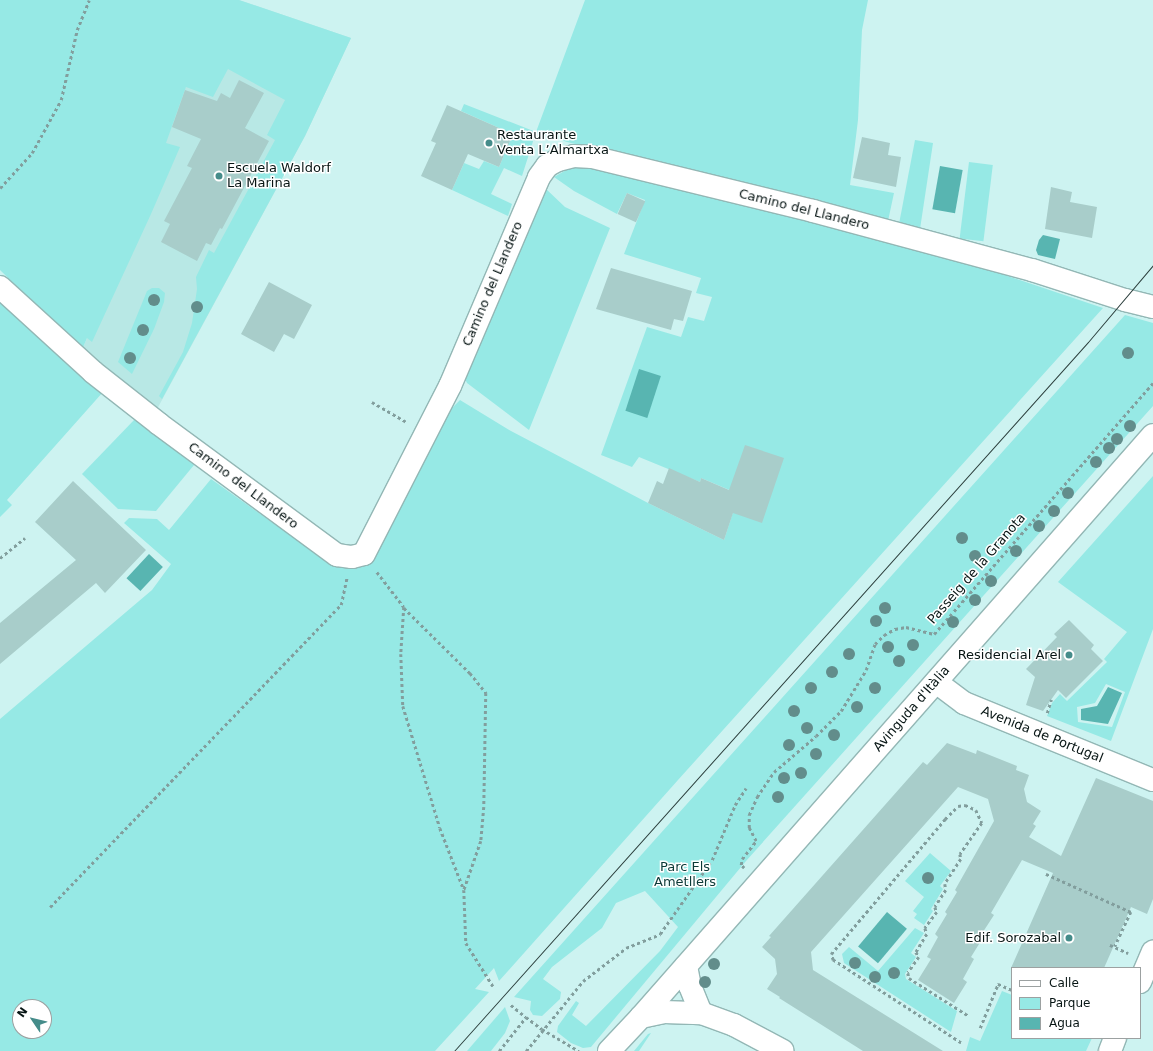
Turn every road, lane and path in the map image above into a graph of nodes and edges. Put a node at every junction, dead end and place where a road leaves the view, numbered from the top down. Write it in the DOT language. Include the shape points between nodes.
graph roads {
  1 [pos="89,0"];
  2 [pos="0,188"];
  3 [pos="0,287"];
  4 [pos="1153,307"];
  5 [pos="1153,383"];
  6 [pos="372,402"];
  7 [pos="426,433"];
  8 [pos="1153,435"];
  9 [pos="25,538"];
  10 [pos="358,556"];
  11 [pos="0,558"];
  12 [pos="404,607"];
  13 [pos="936,682"];
  14 [pos="1153,780"];
  15 [pos="746,788"];
  16 [pos="747,870"];
  17 [pos="1046,874"];
  18 [pos="464,890"];
  19 [pos="50,907"];
  20 [pos="1115,947"];
  21 [pos="1153,952"];
  22 [pos="686,966"];
  23 [pos="1141,980"];
  24 [pos="492,986"];
  25 [pos="1011,990"];
  26 [pos="511,1005"];
  27 [pos="701,1013"];
  28 [pos="969,1016"];
  29 [pos="526,1017"];
  30 [pos="641,1017"];
  31 [pos="980,1028"];
  32 [pos="542,1029"];
  33 [pos="1115,1039"];
  34 [pos="961,1043"];
  35 [pos="499,1051"];
  36 [pos="526,1051"];
  37 [pos="579,1051"];
  38 [pos="609,1051"];
  39 [pos="783,1051"];
  40 [pos="1110,1051"];
  1 -- 2 [label="path" via="77,30 61,100 32,153"];
  3 -- 10 [label="street, Camino del Llandero" via="93,372 158,424 336,555"];
  4 -- 7 [label="street, Camino del Llandero" via="1032,270 813,211 592,157 574,156 547,166 539,177 450,386"];
  5 -- 16 [label="path, Passeig de la Granota" via="934,634 906,627 884,635 875,644 866,670 840,711 816,736 774,772 757,797 749,815 749,828 756,841 742,859 741,865"];
  6 -- 7 [label="path"];
  7 -- 10 [label="street, Camino del Llandero"];
  8 -- 13 [label="street, Avinguda d'Itàlia"];
  9 -- 11 [label="path"];
  10 -- 12 [label="path"];
  10 -- 19 [label="path" via="341,605"];
  12 -- 18 [label="path" via="401,654 403,706 440,828"];
  12 -- 18 [label="path" via="470,673 486,693 481,841"];
  13 -- 14 [label="street, Avenida de Portugal" via="964,703"];
  13 -- 22 [label="street, Avinguda d'Itàlia"];
  15 -- 32 [label="path" via="735,805 712,860 660,934 626,948 583,982"];
  17 -- 20 [label="path" via="1131,912"];
  18 -- 24 [label="path" via="466,943"];
  21 -- 23 [label="street"];
  22 -- 27 [label="street" via="690,986"];
  22 -- 30 [label="street, Avinguda d'Itàlia"];
  25 -- 31 [label="path" via="998,984"];
  26 -- 29 [label="path"];
  27 -- 30 [label="street" via="664,1012"];
  27 -- 39 [label="street" via="734,1025"];
  28 -- 34 [label="path" via="909,978 908,973 919,957 916,952 927,934 925,928 946,890 945,884 961,859 960,854 982,823 976,810 965,805 958,806 946,819 831,954 834,960"];
  29 -- 32 [label="path"];
  29 -- 35 [label="path"];
  30 -- 38 [label="street, Avinguda d'Itàlia"];
  32 -- 36 [label="path"];
  32 -- 37 [label="path"];
  33 -- 40 [label="street"];
}
